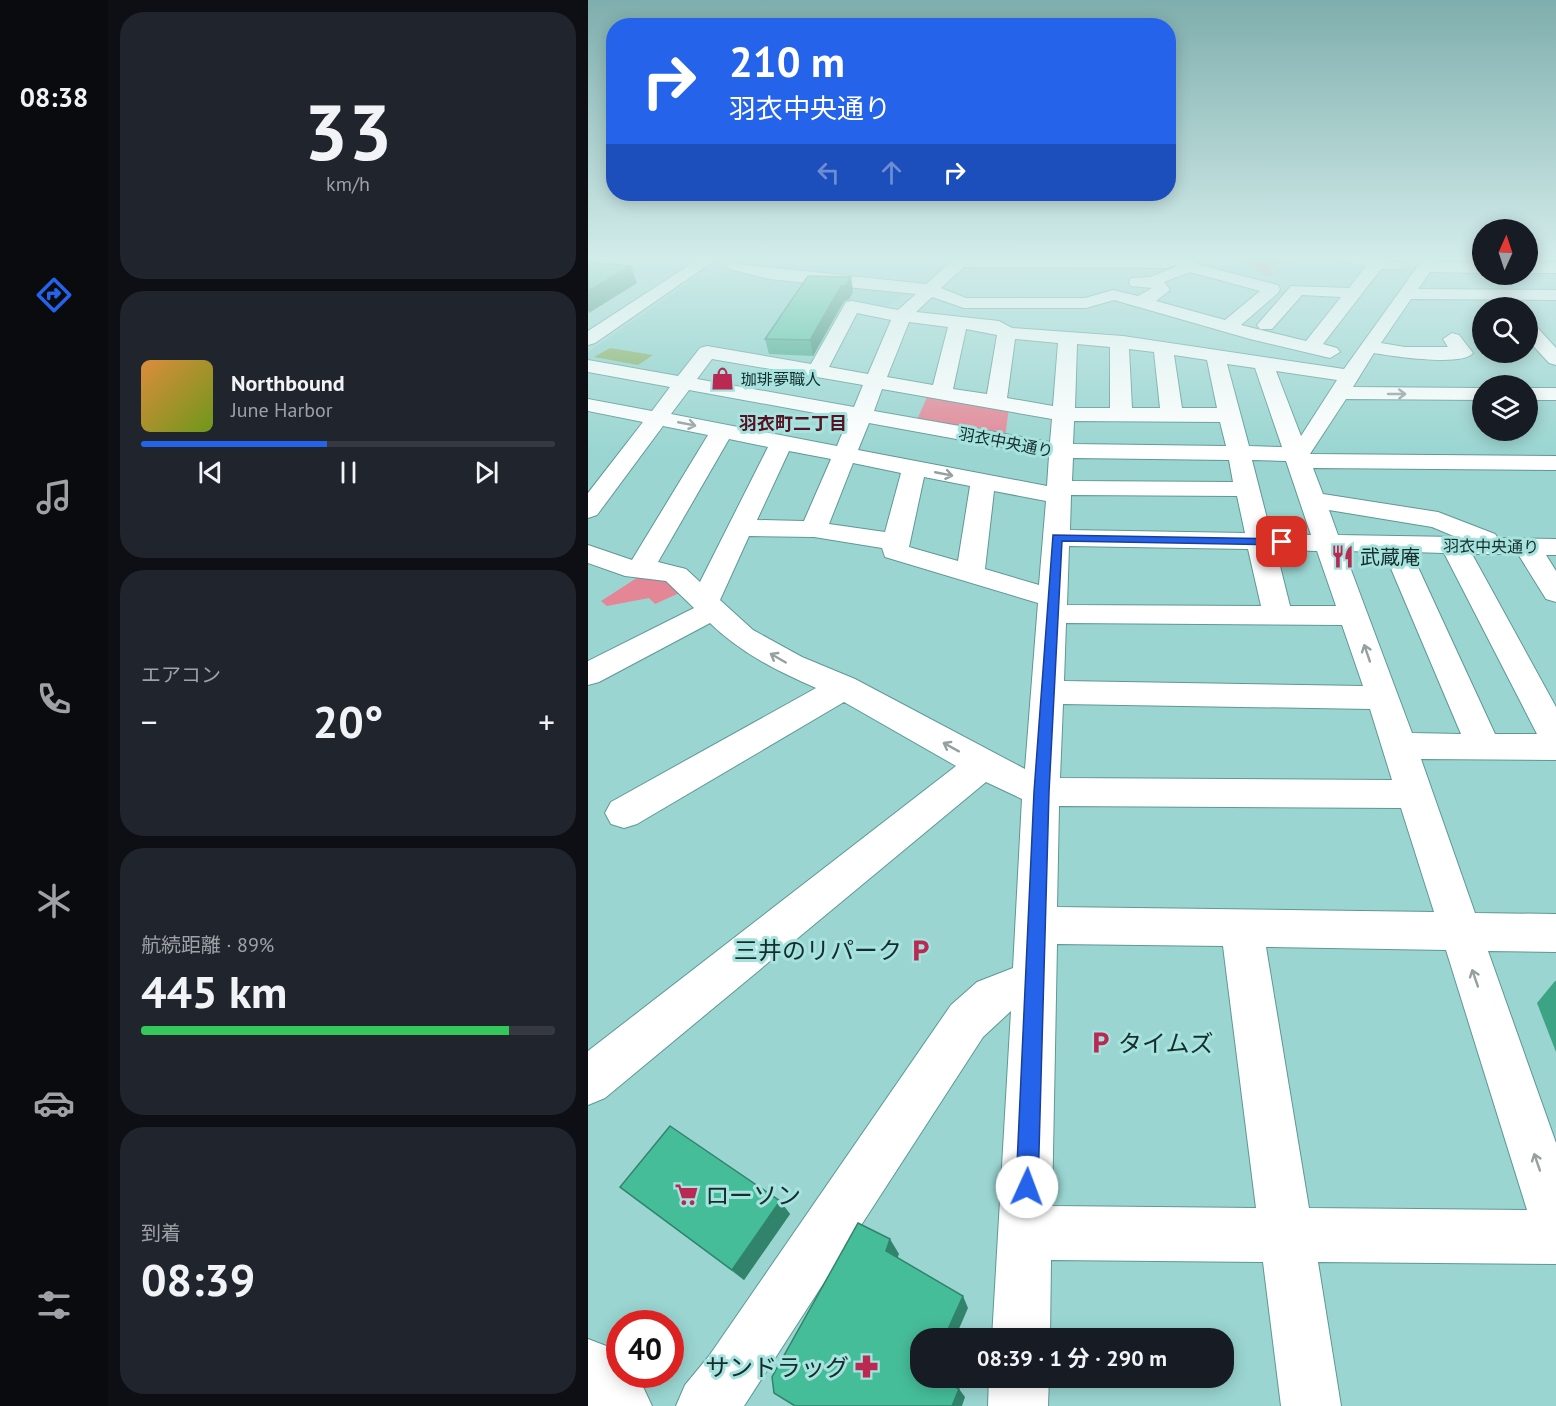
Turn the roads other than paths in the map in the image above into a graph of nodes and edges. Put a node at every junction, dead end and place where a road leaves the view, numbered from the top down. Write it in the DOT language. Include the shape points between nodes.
graph roads {
  1 [pos="613,322"];
  2 [pos="844,322"];
  3 [pos="900,322"];
  4 [pos="954,322"];
  5 [pos="958,322"];
  6 [pos="1209,322"];
  7 [pos="1234,322"];
  8 [pos="1269,322"];
  9 [pos="1331,322"];
  10 [pos="1387,322"];
  11 [pos="1228,327"];
  12 [pos="1260,332"];
  13 [pos="1007,333"];
  14 [pos="1068,338"];
  15 [pos="1538,338"];
  16 [pos="588,339"];
  17 [pos="1472,339"];
  18 [pos="1119,342"];
  19 [pos="1313,344"];
  20 [pos="1163,348"];
  21 [pos="1368,348"];
  22 [pos="1215,354"];
  23 [pos="1556,359"];
  24 [pos="1263,362"];
  25 [pos="588,366"];
  26 [pos="817,371"];
  27 [pos="876,381"];
  28 [pos="683,383"];
  29 [pos="1344,385"];
  30 [pos="942,393"];
  31 [pos="1472,393"];
  32 [pos="1538,394"];
  33 [pos="1556,394"];
  34 [pos="996,402"];
  35 [pos="590,407"];
  36 [pos="1062,414"];
  37 [pos="1121,414"];
  38 [pos="1172,414"];
  39 [pos="861,415"];
  40 [pos="1230,415"];
  41 [pos="658,418"];
  42 [pos="722,430"];
  43 [pos="782,442"];
  44 [pos="1061,452"];
  45 [pos="1239,453"];
  46 [pos="845,454"];
  47 [pos="1296,458"];
  48 [pos="1556,463"];
  49 [pos="914,468"];
  50 [pos="983,481"];
  51 [pos="1248,489"];
  52 [pos="1059,492"];
  53 [pos="1311,500"];
  54 [pos="588,510"];
  55 [pos="740,528"];
  56 [pos="814,529"];
  57 [pos="1057,538"];
  58 [pos="896,542"];
  59 [pos="1260,542"];
  60 [pos="1326,543"];
  61 [pos="1394,544"];
  62 [pos="1454,546"];
  63 [pos="1490,546"];
  64 [pos="1527,547"];
  65 [pos="1556,548"];
  66 [pos="588,553"];
  67 [pos="640,569"];
  68 [pos="970,574"];
  69 [pos="1556,593"];
  70 [pos="709,605"];
  71 [pos="1052,606"];
  72 [pos="1278,615"];
  73 [pos="1355,616"];
  74 [pos="588,674"];
  75 [pos="844,687"];
  76 [pos="1047,692"];
  77 [pos="1383,698"];
  78 [pos="1556,738"];
  79 [pos="1399,746"];
  80 [pos="1484,747"];
  81 [pos="1556,747"];
  82 [pos="983,765"];
  83 [pos="1041,792"];
  84 [pos="1414,794"];
  85 [pos="624,813"];
  86 [pos="1038,925"];
  87 [pos="1242,928"];
  88 [pos="1459,931"];
  89 [pos="1556,933"];
  90 [pos="1033,981"];
  91 [pos="588,1081"];
  92 [pos="1556,1218"];
  93 [pos="1026,1233"];
  94 [pos="1287,1235"];
  95 [pos="1556,1237"];
  96 [pos="1021,1328"];
  97 [pos="588,1368"];
  98 [pos="1019,1388"];
  99 [pos="622,1406"];
  100 [pos="706,1406"];
  101 [pos="1018,1406"];
  102 [pos="1311,1406"];
  1 -- 16 [label="street"];
  2 -- 26 [label="street"];
  3 -- 27 [label="street"];
  4 -- 5 [label="street"];
  5 -- 13 [label="street" via="999,327"];
  5 -- 30 [label="street"];
  6 -- 11 [label="street"];
  7 -- 11 [label="street"];
  8 -- 12 [label="street"];
  9 -- 19 [label="street"];
  10 -- 21 [label="street"];
  11 -- 21 [label="street"];
  13 -- 14 [label="street"];
  13 -- 34 [label="street"];
  14 -- 18 [label="street"];
  14 -- 36 [label="street"];
  15 -- 23 [label="street"];
  17 -- 21 [label="street" via="1452,339 1463,353 1405,353"];
  18 -- 20 [label="street"];
  18 -- 37 [label="street"];
  20 -- 22 [label="street"];
  20 -- 38 [label="street"];
  21 -- 29 [label="street"];
  22 -- 24 [label="street"];
  22 -- 40 [label="street"];
  24 -- 29 [label="street"];
  24 -- 47 [label="street"];
  25 -- 28 [label="street, 羽衣中央通り"];
  26 -- 27 [label="street"];
  26 -- 28 [label="street" via="707,352"];
  27 -- 30 [label="street"];
  27 -- 39 [label="street"];
  28 -- 39 [label="street, 羽衣中央通り"];
  28 -- 41 [label="street"];
  29 -- 31 [label="street, one-way"];
  29 -- 47 [label="street"];
  30 -- 34 [label="street"];
  32 -- 33 [label="street"];
  34 -- 36 [label="street"];
  35 -- 41 [label="street"];
  36 -- 37 [label="street"];
  36 -- 44 [label="street"];
  37 -- 38 [label="street"];
  38 -- 40 [label="street"];
  39 -- 44 [label="street, 羽衣中央通り"];
  39 -- 46 [label="street"];
  40 -- 45 [label="street"];
  41 -- 42 [label="street, one-way"];
  41 -- 54 [label="street"];
  42 -- 43 [label="street"];
  42 -- 67 [label="street"];
  43 -- 46 [label="street"];
  43 -- 55 [label="street"];
  44 -- 45 [label="street"];
  44 -- 52 [label="street, 羽衣中央通り"];
  45 -- 47 [label="street"];
  45 -- 51 [label="street"];
  46 -- 49 [label="street"];
  46 -- 56 [label="street"];
  47 -- 48 [label="street"];
  47 -- 53 [label="street"];
  49 -- 50 [label="street, one-way"];
  49 -- 58 [label="street"];
  50 -- 52 [label="street"];
  50 -- 68 [label="street"];
  51 -- 52 [label="street"];
  51 -- 59 [label="street"];
  52 -- 57 [label="street, 羽衣中央通り"];
  53 -- 60 [label="street"];
  53 -- 63 [label="street" via="1438,520 1485,538"];
  55 -- 56 [label="street"];
  55 -- 70 [label="street"];
  56 -- 58 [label="street"];
  57 -- 59 [label="street, 羽衣中央通り"];
  57 -- 71 [label="street"];
  58 -- 68 [label="street" via="895,551"];
  59 -- 60 [label="street, 羽衣中央通り"];
  59 -- 72 [label="street"];
  60 -- 61 [label="street, 羽衣中央通り"];
  60 -- 73 [label="street"];
  61 -- 62 [label="street, 羽衣中央通り"];
  61 -- 80 [label="street"];
  62 -- 63 [label="street, 羽衣中央通り"];
  62 -- 78 [label="street"];
  63 -- 64 [label="street, 羽衣中央通り"];
  64 -- 65 [label="street, 羽衣中央通り"];
  64 -- 69 [label="street"];
  66 -- 67 [label="street" via="625,568"];
  67 -- 70 [label="street" via="676,575"];
  68 -- 71 [label="street"];
  70 -- 74 [label="street"];
  75 -- 70 [label="street, one-way" via="791,665 742,637"];
  71 -- 72 [label="street"];
  71 -- 76 [label="street"];
  72 -- 73 [label="street"];
  77 -- 73 [label="street, one-way"];
  82 -- 75 [label="street, one-way"];
  75 -- 85 [label="street"];
  76 -- 77 [label="street"];
  76 -- 83 [label="street"];
  77 -- 79 [label="street"];
  79 -- 80 [label="street"];
  79 -- 84 [label="street"];
  80 -- 81 [label="street"];
  82 -- 83 [label="street"];
  82 -- 91 [label="street"];
  83 -- 84 [label="street"];
  83 -- 86 [label="street"];
  84 -- 88 [label="street"];
  86 -- 87 [label="street"];
  86 -- 90 [label="street"];
  87 -- 88 [label="street"];
  87 -- 94 [label="street"];
  88 -- 89 [label="street"];
  92 -- 88 [label="street, one-way"];
  90 -- 93 [label="street"];
  90 -- 100 [label="street" via="993,997 967,1021 730,1377"];
  93 -- 94 [label="street"];
  93 -- 96 [label="street"];
  94 -- 95 [label="street"];
  94 -- 102 [label="street"];
  97 -- 99 [label="street" via="612,1387"];
  98 -- 101 [label="street"];
}
